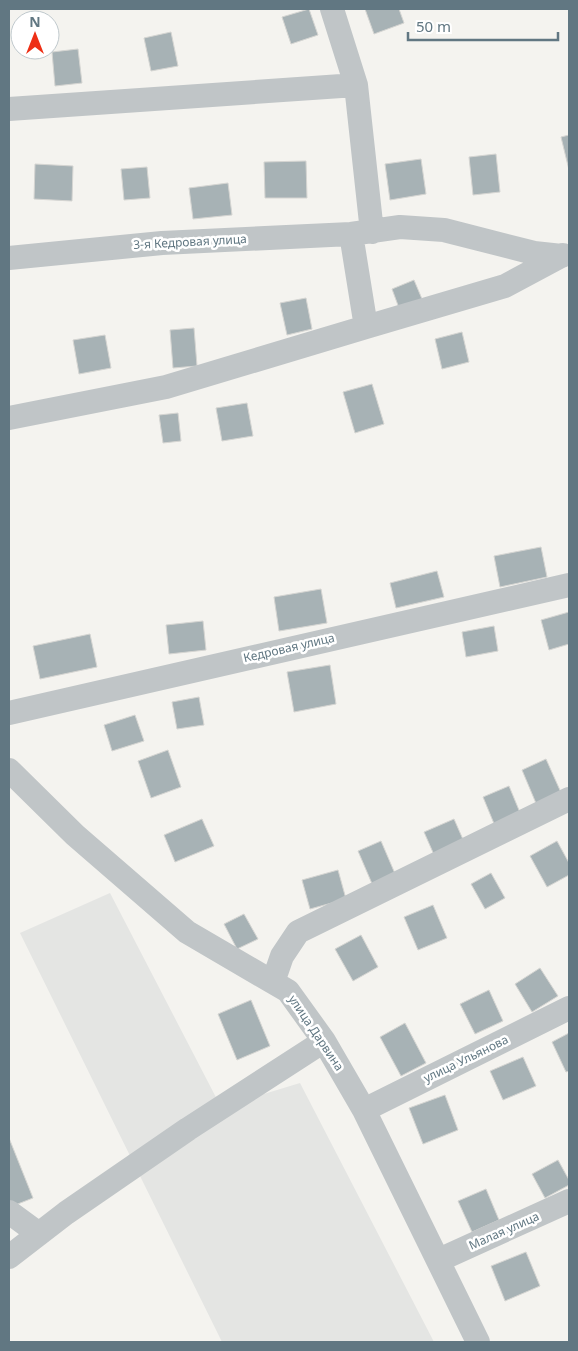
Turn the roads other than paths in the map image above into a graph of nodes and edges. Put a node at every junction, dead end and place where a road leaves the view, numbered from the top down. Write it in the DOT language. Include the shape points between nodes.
graph roads {
  1 [pos="332,9"];
  2 [pos="356,84"];
  3 [pos="9,109"];
  4 [pos="362,233"];
  5 [pos="566,254"];
  6 [pos="9,258"];
  7 [pos="366,327"];
  8 [pos="9,418"];
  9 [pos="569,585"];
  10 [pos="9,713"];
  11 [pos="9,770"];
  12 [pos="569,800"];
  13 [pos="273,982"];
  14 [pos="569,1008"];
  15 [pos="324,1041"];
  16 [pos="364,1110"];
  17 [pos="569,1202"];
  18 [pos="9,1212"];
  19 [pos="39,1234"];
  20 [pos="9,1239"];
  21 [pos="9,1257"];
  22 [pos="439,1260"];
  23 [pos="478,1342"];
  1 -- 2 [label="street"];
  2 -- 3 [label="street"];
  2 -- 4 [label="street"];
  4 -- 5 [label="street, 3-я Кедровая улица" via="400,227 444,230 534,253"];
  4 -- 6 [label="street, 3-я Кедровая улица" via="162,243"];
  4 -- 7 [label="street"];
  5 -- 7 [label="street" via="505,286"];
  7 -- 8 [label="street" via="166,387"];
  9 -- 10 [label="street, Кедровая улица"];
  11 -- 13 [label="street, улица Дарвина" via="75,835 188,932"];
  12 -- 13 [label="street" via="298,932 282,956"];
  13 -- 15 [label="street, улица Дарвина" via="288,992"];
  14 -- 16 [label="street, улица Ульянова"];
  15 -- 16 [label="street, улица Дарвина"];
  15 -- 19 [label="street" via="188,1129"];
  16 -- 22 [label="street, улица Дарвина"];
  17 -- 22 [label="street, Малая улица"];
  18 -- 19 [label="street"];
  19 -- 20 [label="street"];
  19 -- 21 [label="street"];
  22 -- 23 [label="street, улица Дарвина"];
}
